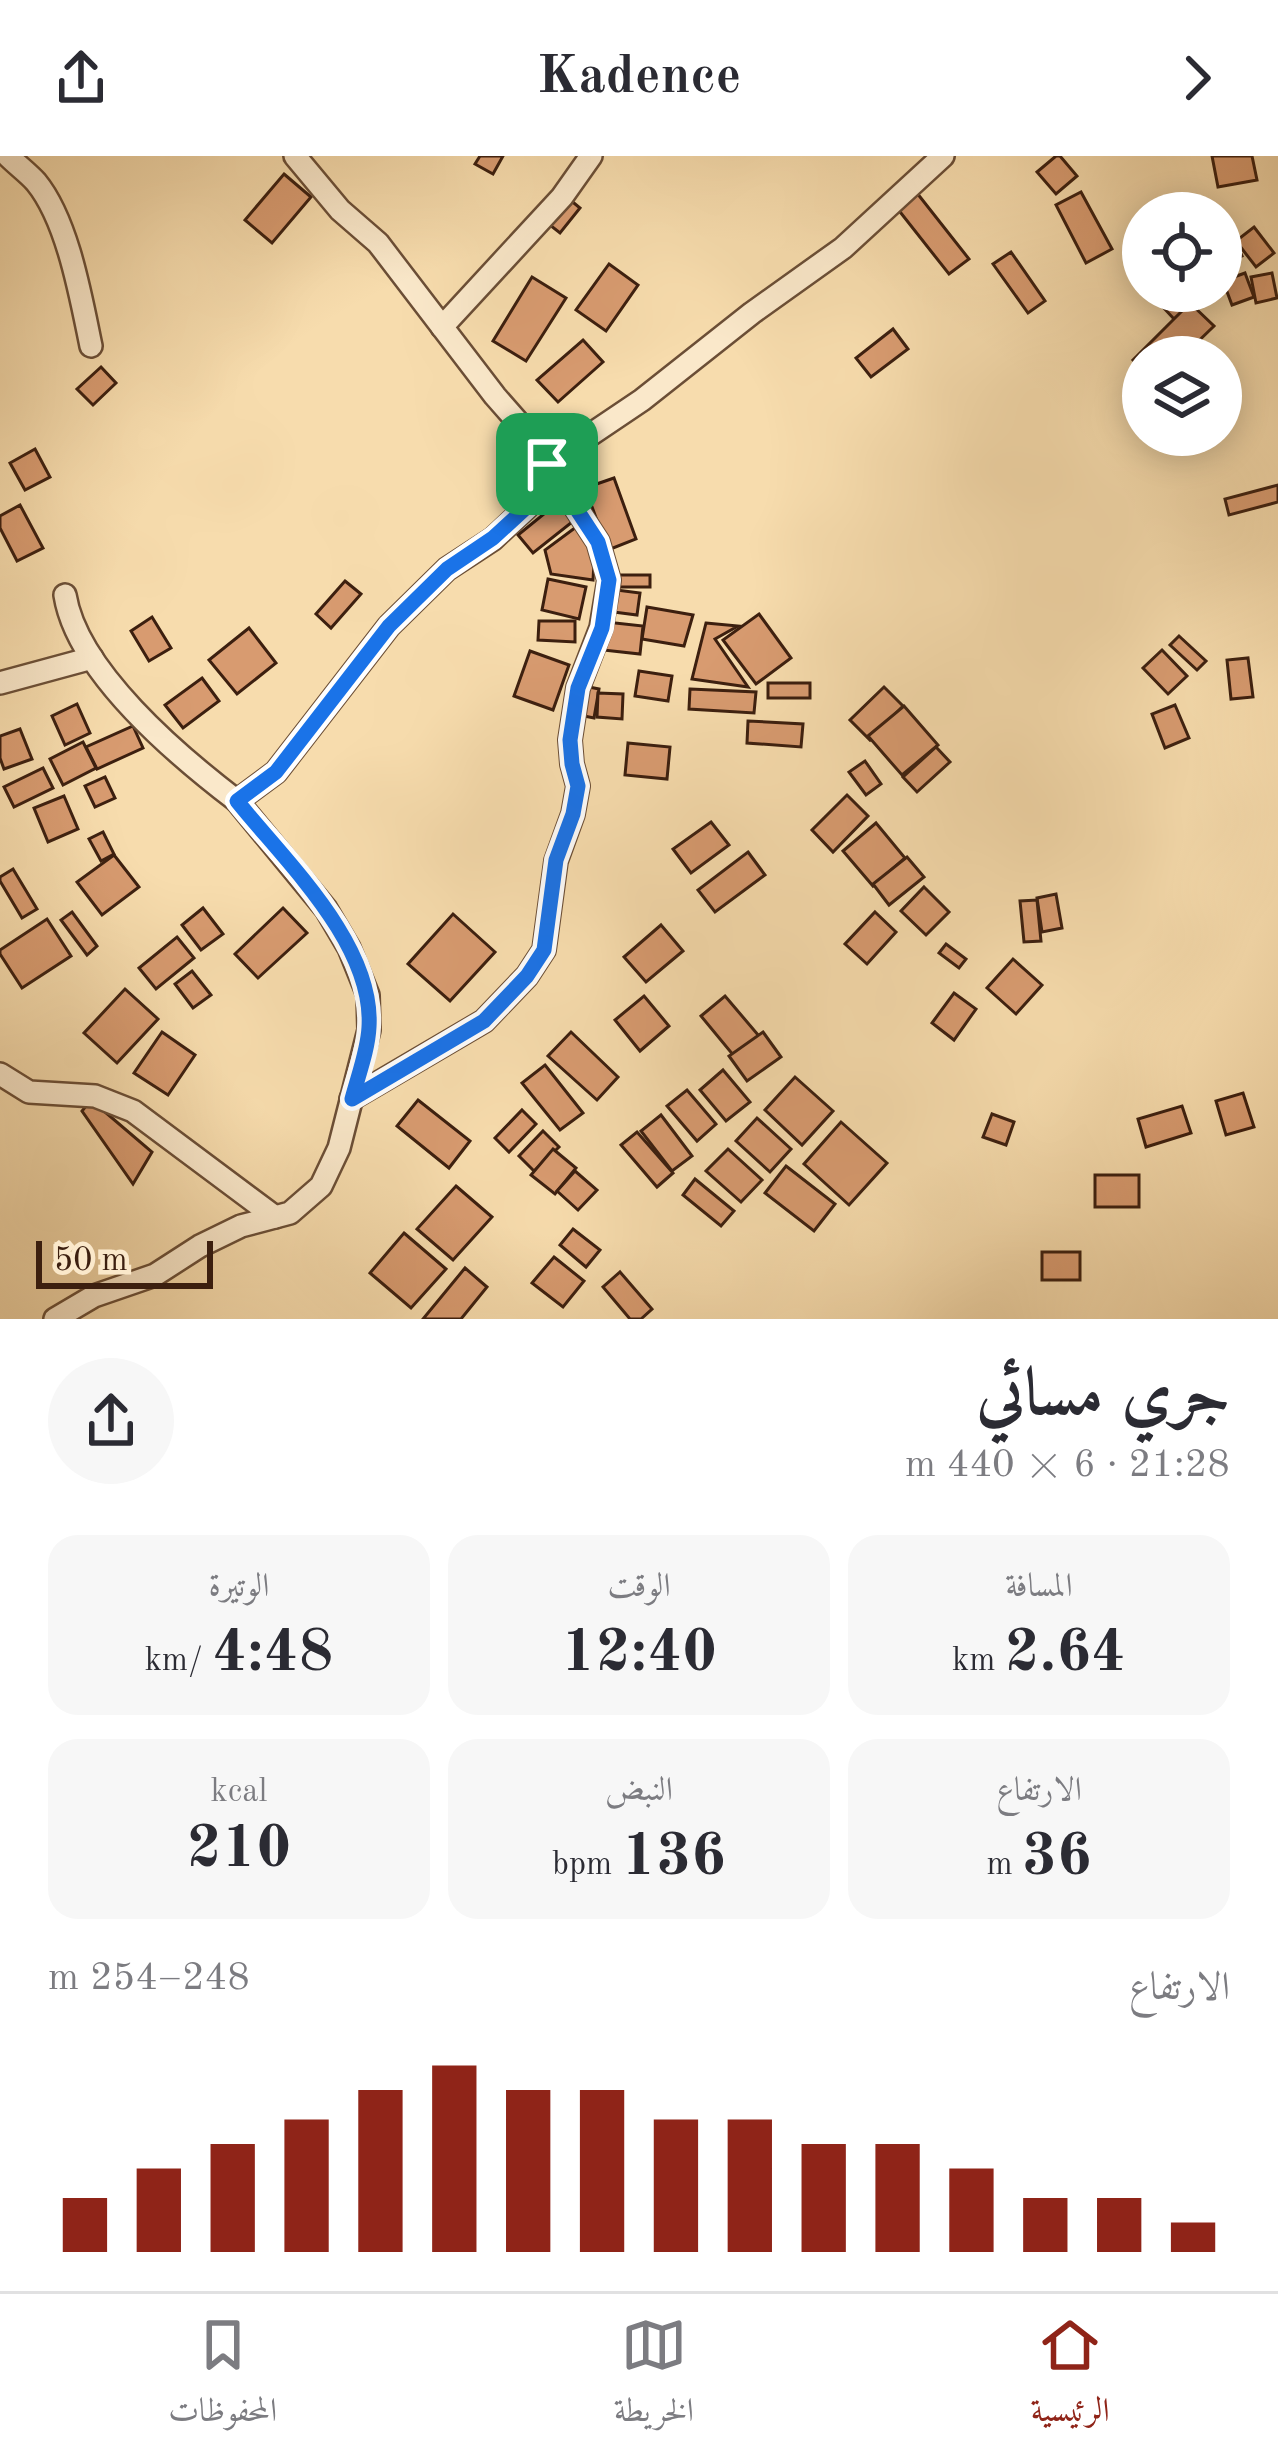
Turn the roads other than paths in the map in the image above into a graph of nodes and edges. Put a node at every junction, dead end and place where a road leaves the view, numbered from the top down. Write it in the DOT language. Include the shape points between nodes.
graph roads {
  1 [pos="8,156"];
  2 [pos="295,156"];
  3 [pos="591,156"];
  4 [pos="943,156"];
  5 [pos="442,327"];
  6 [pos="91,346"];
  7 [pos="547,464"];
  8 [pos="65,595"];
  9 [pos="92,658"];
  10 [pos="0,683"];
  11 [pos="237,801"];
  12 [pos="0,1074"];
  13 [pos="352,1099"];
  14 [pos="274,1217"];
  15 [pos="55,1319"];
  1 -- 6 [label="street" via="38,184 56,219"];
  2 -- 5 [label="street" via="378,243"];
  3 -- 5 [label="street"];
  4 -- 7 [label="street" via="843,248"];
  5 -- 7 [label="street"];
  7 -- 11 [label="street" via="543,492 389,626 276,772"];
  7 -- 13 [label="street" via="598,542 609,580 602,628 578,688 570,740 578,786 556,860 544,950 484,1021"];
  8 -- 9 [label="street"];
  9 -- 10 [label="street"];
  9 -- 11 [label="street" via="167,745"];
  11 -- 13 [label="street" via="326,909 368,995 369,1030"];
  12 -- 14 [label="street" via="29,1092 95,1096 133,1111"];
  13 -- 14 [label="street" via="321,1186"];
  14 -- 15 [label="street"];
}
